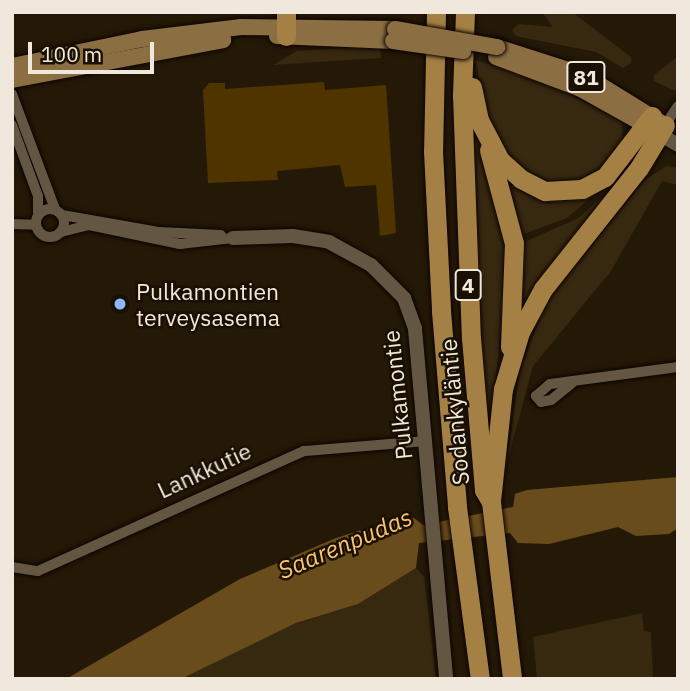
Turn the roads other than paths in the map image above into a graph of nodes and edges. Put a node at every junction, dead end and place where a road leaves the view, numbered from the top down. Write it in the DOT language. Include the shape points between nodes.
graph roads {
  1 [pos="466,12"];
  2 [pos="434,14"];
  3 [pos="280,24"];
  4 [pos="12,66"];
  5 [pos="464,66"];
  6 [pos="12,80"];
  7 [pos="12,94"];
  8 [pos="678,106"];
  9 [pos="12,125"];
  10 [pos="664,130"];
  11 [pos="486,137"];
  12 [pos="58,212"];
  13 [pos="37,220"];
  14 [pos="12,224"];
  15 [pos="61,232"];
  16 [pos="233,238"];
  17 [pos="510,355"];
  18 [pos="678,367"];
  19 [pos="572,383"];
  20 [pos="425,441"];
  21 [pos="491,502"];
  22 [pos="12,567"];
  23 [pos="446,679"];
  24 [pos="480,679"];
  25 [pos="512,679"];
  1 -- 5 [label="highway, Sodankyläntie / 4"];
  2 -- 24 [label="highway, Sodankyläntie / 4" via="435,206 457,507"];
  3 -- 4 [label="main road, 81" via="142,39"];
  3 -- 6 [label="main road, 81"];
  3 -- 10 [label="main road, 81, bridge" via="394,35 497,52 584,75"];
  5 -- 11 [label="highway"];
  5 -- 21 [label="highway, Sodankyläntie / 4" via="471,338 484,490"];
  7 -- 12 [label="street"];
  8 -- 10 [label="street"];
  9 -- 13 [label="street" via="38,196"];
  10 -- 11 [label="highway" via="593,184 568,192 545,191 520,179"];
  10 -- 17 [label="highway" via="543,289"];
  11 -- 17 [label="highway" via="513,243"];
  12 -- 13 [label="street"];
  12 -- 15 [label="street"];
  12 -- 16 [label="street, Pulkamontie"];
  13 -- 14 [label="street"];
  13 -- 15 [label="street" via="47,237"];
  15 -- 16 [label="street, Pulkamontie" via="89,225 180,244"];
  16 -- 20 [label="street, Pulkamontie" via="319,239 351,253 395,287 415,329"];
  17 -- 21 [label="highway"];
  18 -- 19 [label="street"];
  20 -- 22 [label="street, Lankkutie" via="304,452 38,571"];
  20 -- 23 [label="street, Pulkamontie"];
  21 -- 25 [label="highway, Sodankyläntie / 4"];
}
